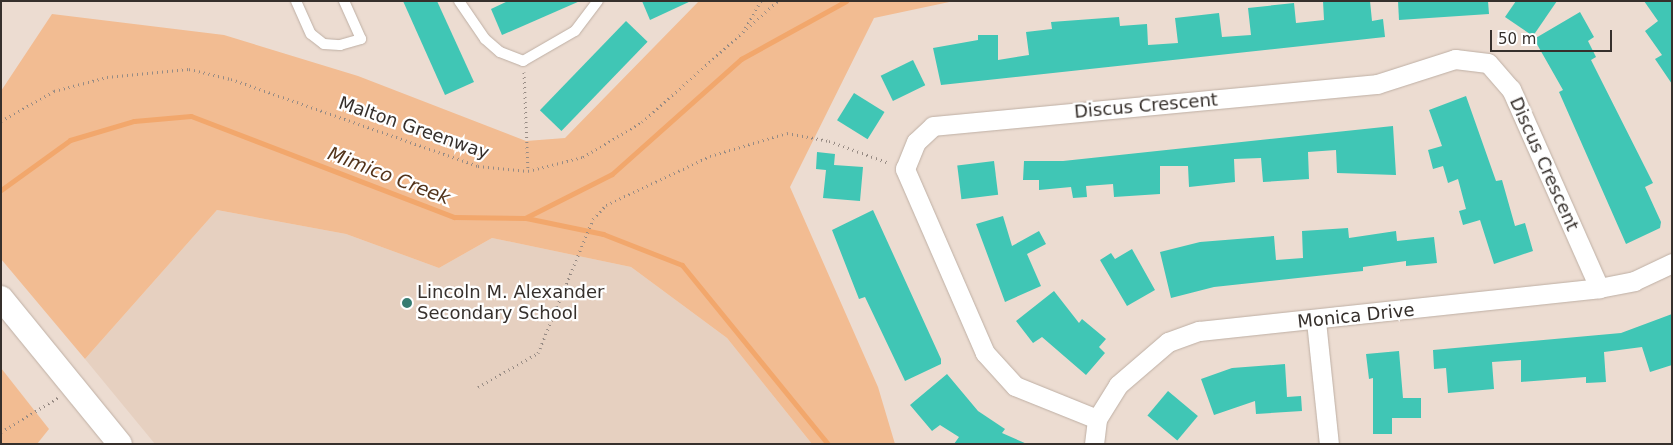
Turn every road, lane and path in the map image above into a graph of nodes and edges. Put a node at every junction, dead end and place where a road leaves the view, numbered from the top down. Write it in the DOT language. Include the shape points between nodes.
graph roads {
  1 [pos="296,1"];
  2 [pos="344,1"];
  3 [pos="459,1"];
  4 [pos="598,1"];
  5 [pos="761,1"];
  6 [pos="778,1"];
  7 [pos="742,33"];
  8 [pos="523,62"];
  9 [pos="1,121"];
  10 [pos="905,169"];
  11 [pos="528,171"];
  12 [pos="1672,263"];
  13 [pos="1600,288"];
  14 [pos="1,298"];
  15 [pos="1316,321"];
  16 [pos="478,387"];
  17 [pos="75,389"];
  18 [pos="1097,419"];
  19 [pos="1,432"];
  20 [pos="120,444"];
  21 [pos="1094,444"];
  22 [pos="1329,444"];
  1 -- 2 [label="lane" via="311,34 324,44 340,46 362,39"];
  3 -- 8 [label="lane" via="485,39 500,52"];
  4 -- 8 [label="lane" via="576,31"];
  5 -- 7 [label="path"];
  6 -- 7 [label="path, Malton Greenway"];
  7 -- 11 [label="path, Malton Greenway" via="664,104 612,142 583,157"];
  8 -- 11 [label="path"];
  9 -- 11 [label="path, Malton Greenway" via="33,100 72,86 150,70 189,69 231,79 456,160 498,171"];
  10 -- 13 [label="street, Discus Crescent" via="916,142 933,126 1377,84 1455,58 1471,59 1488,63 1511,88"];
  10 -- 16 [label="path" via="829,141 787,133 664,175 606,205 593,219 538,354"];
  10 -- 18 [label="street" via="985,353 997,371 1034,396"];
  12 -- 13 [label="street, Monica Drive" via="1634,281"];
  13 -- 15 [label="street, Monica Drive"];
  14 -- 17 [label="street"];
  15 -- 18 [label="street, Monica Drive" via="1199,331 1168,342 1118,385"];
  15 -- 22 [label="street"];
  17 -- 19 [label="path"];
  17 -- 20 [label="street"];
  18 -- 21 [label="street, Monica Drive"];
}
